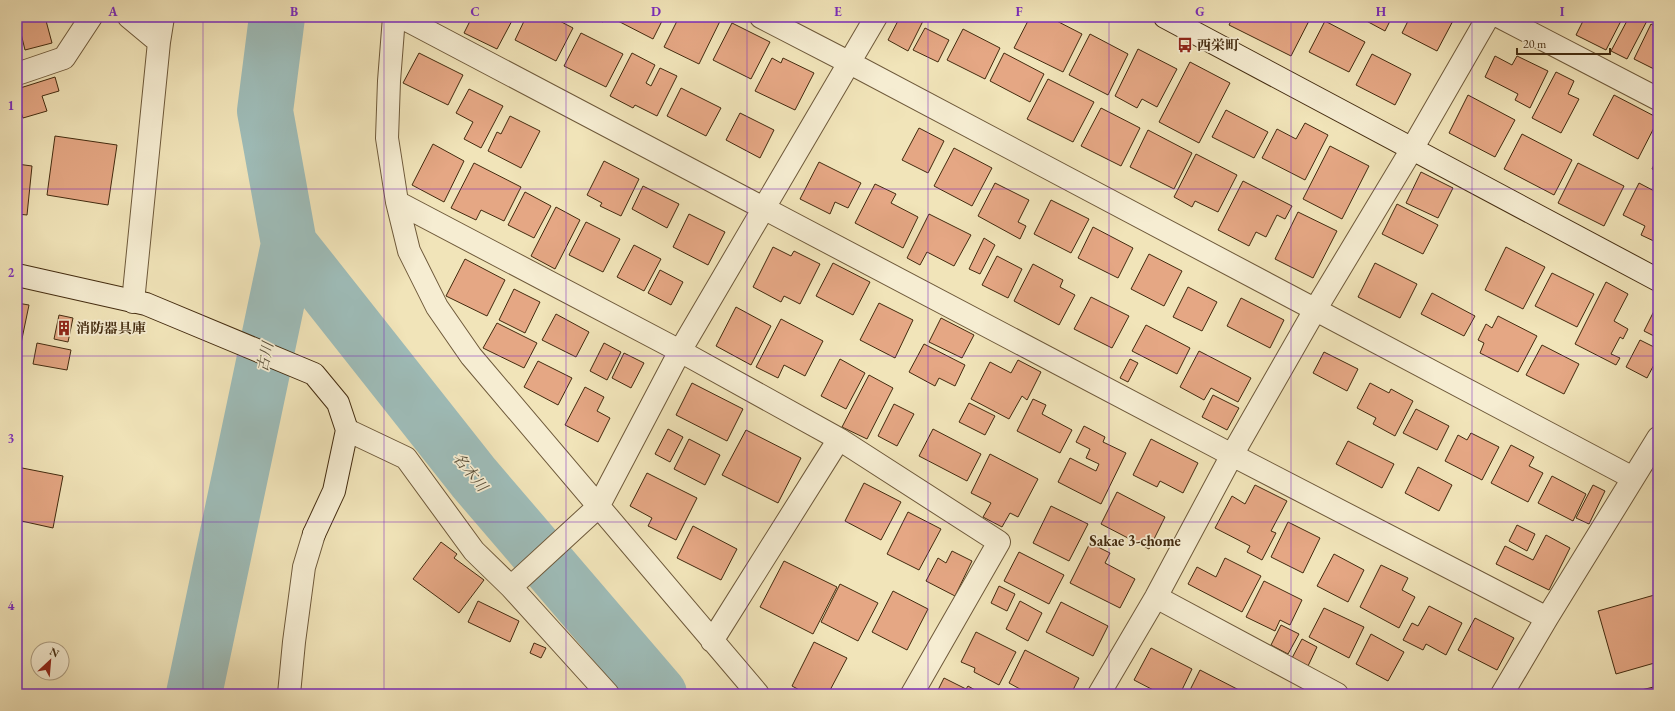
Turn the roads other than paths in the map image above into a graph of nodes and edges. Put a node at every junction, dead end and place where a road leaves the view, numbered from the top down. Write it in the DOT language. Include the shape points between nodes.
graph roads {
  1 [pos="91,17"];
  2 [pos="129,17"];
  3 [pos="163,17"];
  4 [pos="394,17"];
  5 [pos="401,17"];
  6 [pos="761,17"];
  7 [pos="876,17"];
  8 [pos="1165,17"];
  9 [pos="1488,17"];
  10 [pos="1500,17"];
  11 [pos="159,42"];
  12 [pos="850,63"];
  13 [pos="17,74"];
  14 [pos="1658,99"];
  15 [pos="1412,149"];
  16 [pos="397,202"];
  17 [pos="762,208"];
  18 [pos="17,274"];
  19 [pos="1658,280"];
  20 [pos="139,303"];
  21 [pos="1315,310"];
  22 [pos="680,351"];
  23 [pos="347,430"];
  24 [pos="1658,438"];
  25 [pos="839,439"];
  26 [pos="1232,455"];
  27 [pos="1634,478"];
  28 [pos="598,507"];
  29 [pos="510,587"];
  30 [pos="1156,597"];
  31 [pos="1547,618"];
  32 [pos="712,641"];
  33 [pos="289,694"];
  34 [pos="608,694"];
  35 [pos="758,694"];
  36 [pos="912,694"];
  37 [pos="1099,694"];
  38 [pos="1337,694"];
  39 [pos="1502,694"];
  1 -- 13 [label="street" via="64,58"];
  2 -- 11 [label="street"];
  3 -- 11 [label="street"];
  4 -- 16 [label="street" via="387,138"];
  5 -- 17 [label="street"];
  6 -- 12 [label="street"];
  7 -- 12 [label="street"];
  8 -- 15 [label="street"];
  9 -- 15 [label="street"];
  10 -- 14 [label="street"];
  11 -- 20 [label="street"];
  12 -- 17 [label="street"];
  12 -- 21 [label="street"];
  15 -- 19 [label="street"];
  15 -- 21 [label="street"];
  16 -- 22 [label="street"];
  16 -- 28 [label="street" via="409,251 437,307 471,356"];
  17 -- 22 [label="street"];
  17 -- 26 [label="street"];
  18 -- 20 [label="street"];
  20 -- 23 [label="street" via="314,374 338,403"];
  21 -- 26 [label="street"];
  21 -- 27 [label="street"];
  22 -- 25 [label="street"];
  22 -- 28 [label="street"];
  23 -- 29 [label="street" via="406,458 474,551"];
  23 -- 33 [label="street" via="334,491 314,534 304,572"];
  24 -- 27 [label="street"];
  25 -- 32 [label="street"];
  25 -- 36 [label="street" via="999,542"];
  26 -- 30 [label="street"];
  26 -- 31 [label="street"];
  27 -- 31 [label="street"];
  28 -- 29 [label="street"];
  28 -- 32 [label="street"];
  29 -- 34 [label="street"];
  30 -- 37 [label="street"];
  30 -- 38 [label="street"];
  31 -- 39 [label="street"];
  32 -- 35 [label="street"];
}
